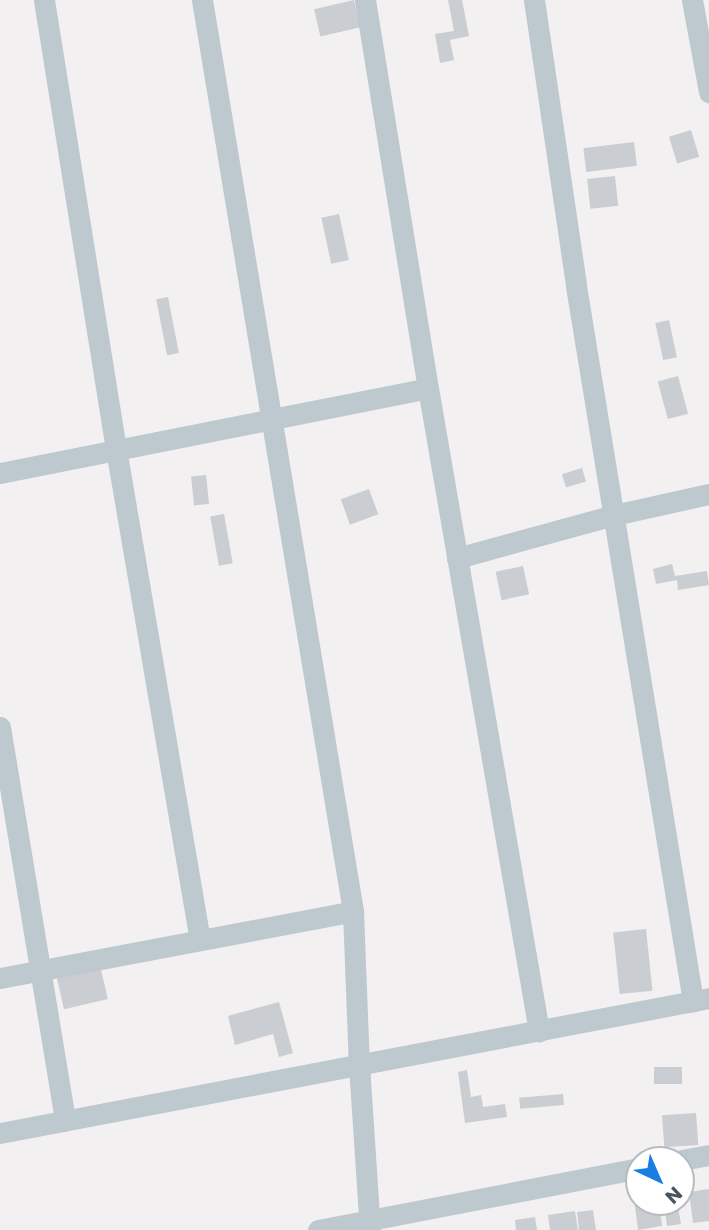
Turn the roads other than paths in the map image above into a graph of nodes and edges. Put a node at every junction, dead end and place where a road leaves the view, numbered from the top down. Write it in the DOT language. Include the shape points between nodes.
graph roads {
  1 [pos="44,0"];
  2 [pos="202,0"];
  3 [pos="365,0"];
  4 [pos="534,0"];
  5 [pos="692,0"];
  6 [pos="709,92"];
  7 [pos="428,388"];
  8 [pos="274,419"];
  9 [pos="116,449"];
  10 [pos="0,473"];
  11 [pos="709,494"];
  12 [pos="614,515"];
  13 [pos="457,558"];
  14 [pos="0,727"];
  15 [pos="353,911"];
  16 [pos="200,940"];
  17 [pos="40,970"];
  18 [pos="0,978"];
  19 [pos="701,1000"];
  20 [pos="539,1031"];
  21 [pos="359,1065"];
  22 [pos="65,1121"];
  23 [pos="0,1133"];
  24 [pos="625,1171"];
  25 [pos="370,1225"];
  26 [pos="318,1230"];
  1 -- 9 [label="street"];
  2 -- 8 [label="street"];
  3 -- 7 [label="street"];
  4 -- 12 [label="street"];
  5 -- 6 [label="street"];
  7 -- 8 [label="street"];
  7 -- 13 [label="street"];
  8 -- 9 [label="street"];
  8 -- 15 [label="street"];
  9 -- 10 [label="street"];
  9 -- 16 [label="street"];
  11 -- 12 [label="street"];
  12 -- 13 [label="street"];
  12 -- 19 [label="street"];
  13 -- 20 [label="street"];
  14 -- 17 [label="street"];
  15 -- 16 [label="street"];
  15 -- 21 [label="street"];
  16 -- 17 [label="street"];
  17 -- 18 [label="street"];
  17 -- 22 [label="street"];
  19 -- 20 [label="street"];
  20 -- 21 [label="street"];
  21 -- 22 [label="street"];
  21 -- 25 [label="street"];
  22 -- 23 [label="street"];
  24 -- 25 [label="street"];
  25 -- 26 [label="street"];
}
